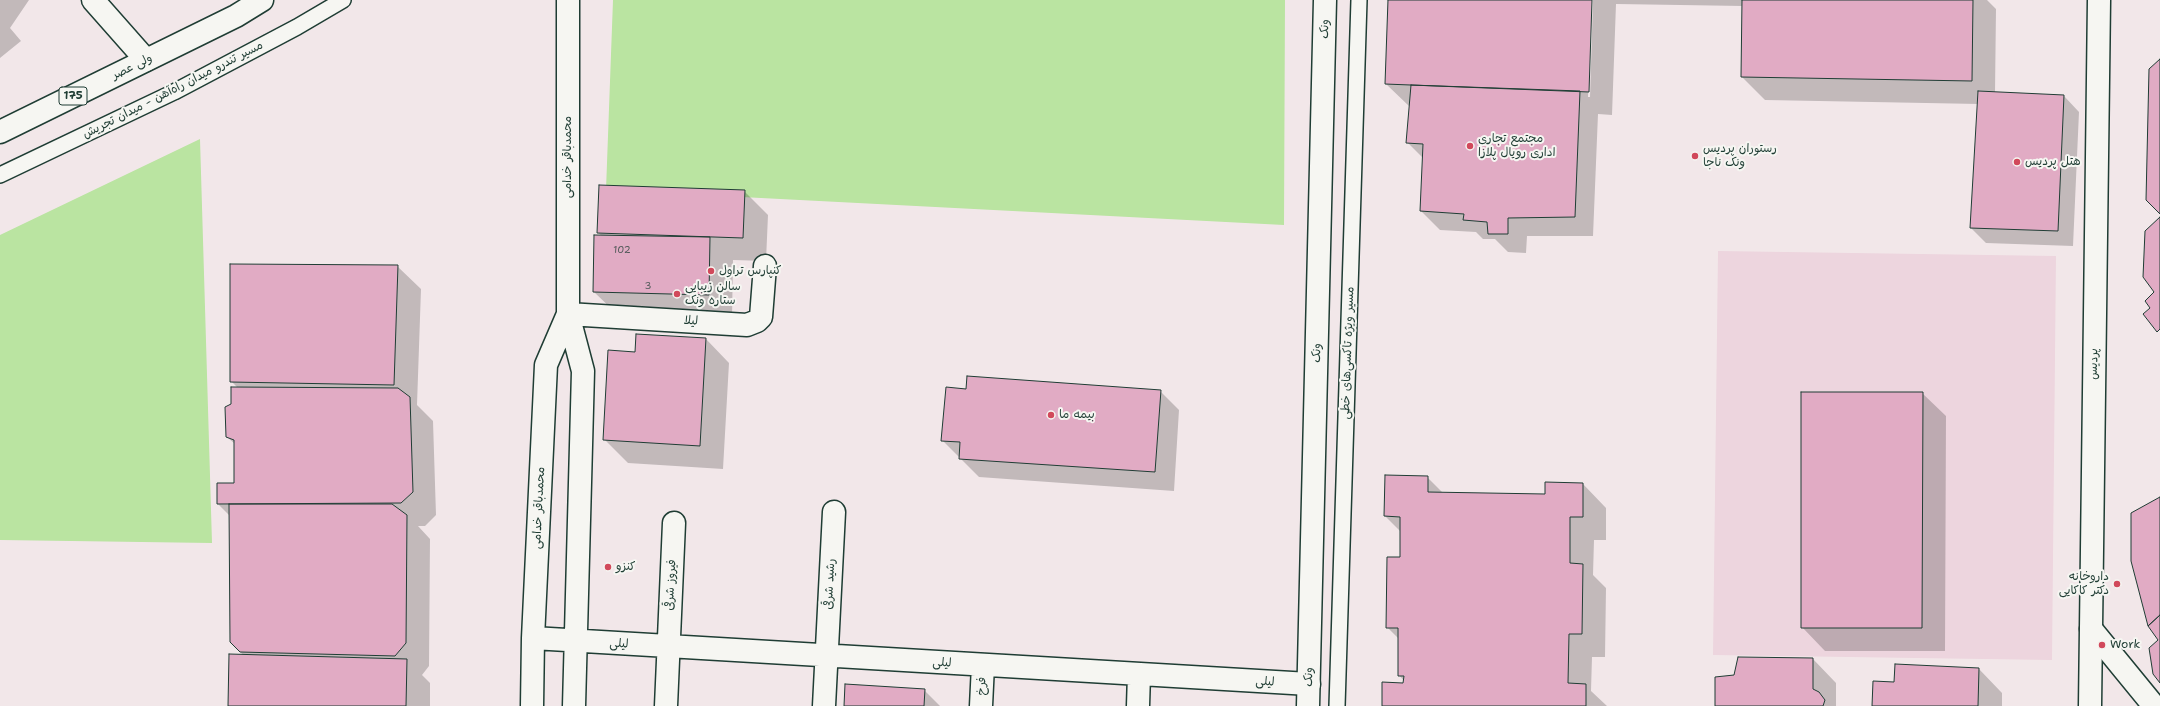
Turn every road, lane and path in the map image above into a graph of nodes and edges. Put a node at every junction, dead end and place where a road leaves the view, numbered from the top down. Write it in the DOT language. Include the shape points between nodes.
graph roads {
  1 [pos="93,0"];
  2 [pos="262,0"];
  3 [pos="343,0"];
  4 [pos="568,0"];
  5 [pos="1325,0"];
  6 [pos="1359,0"];
  7 [pos="2099,0"];
  8 [pos="2110,0"];
  9 [pos="2099,22"];
  10 [pos="146,60"];
  11 [pos="0,132"];
  12 [pos="0,175"];
  13 [pos="765,266"];
  14 [pos="568,314"];
  15 [pos="834,512"];
  16 [pos="674,523"];
  17 [pos="2091,629"];
  18 [pos="533,638"];
  19 [pos="576,642"];
  20 [pos="668,647"];
  21 [pos="827,656"];
  22 [pos="984,665"];
  23 [pos="1140,674"];
  24 [pos="1308,684"];
  25 [pos="532,706"];
  26 [pos="574,706"];
  27 [pos="666,706"];
  28 [pos="824,706"];
  29 [pos="981,706"];
  30 [pos="1138,706"];
  31 [pos="1308,706"];
  32 [pos="1337,706"];
  33 [pos="2090,706"];
  34 [pos="2154,706"];
  1 -- 10 [label="street"];
  2 -- 10 [label="street, ولی عصر / 175" via="236,16"];
  3 -- 12 [label="lane, مسیر تندرو میدان راه‌آهن - میدان تجریش" via="174,92"];
  4 -- 14 [label="street, محمدباقر خدامی"];
  5 -- 24 [label="street, ونک"];
  6 -- 32 [label="lane, مسیر ویژه تاکسی‌های خطی"];
  7 -- 9 [label="street, پردیس"];
  8 -- 9 [label="street"];
  9 -- 17 [label="street, پردیس"];
  10 -- 11 [label="street, ولی عصر / 175"];
  13 -- 14 [label="street, لیلا" via="761,317 747,325"];
  14 -- 18 [label="street, محمدباقر خدامی" via="546,365"];
  14 -- 19 [label="street, محمدباقر خدامی" via="582,371"];
  15 -- 21 [label="street, رشید شرقی"];
  16 -- 20 [label="street, فیروز شرقی"];
  17 -- 33 [label="street, پردیس"];
  17 -- 34 [label="street"];
  18 -- 19 [label="street, لیلی"];
  18 -- 25 [label="street, محمدباقر خدامی"];
  19 -- 20 [label="street, لیلی"];
  19 -- 26 [label="street, محمدباقر خدامی"];
  20 -- 21 [label="street, لیلی"];
  20 -- 27 [label="street, فیروز شرقی"];
  21 -- 22 [label="street, لیلی"];
  21 -- 28 [label="street, رشید شرقی"];
  22 -- 23 [label="street, لیلی"];
  22 -- 29 [label="street, فرخ"];
  23 -- 24 [label="street, لیلی"];
  23 -- 30 [label="street"];
  24 -- 31 [label="street, ونک"];
}
